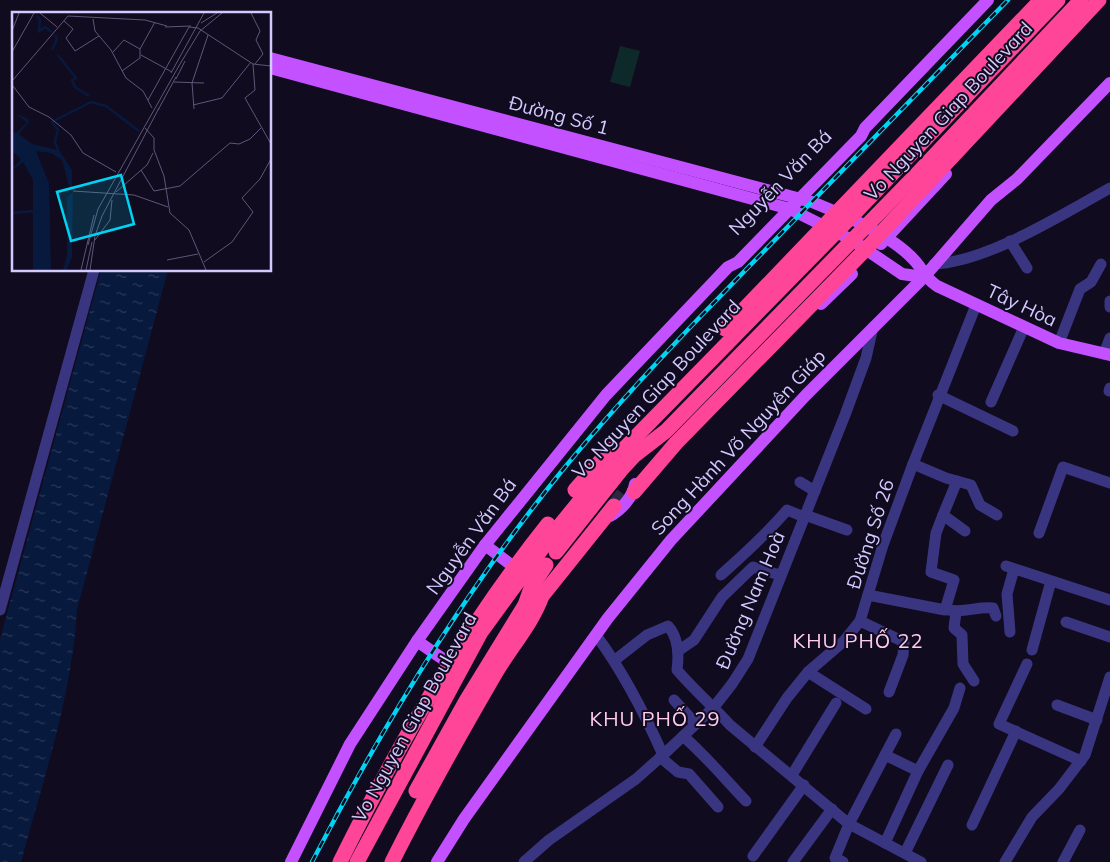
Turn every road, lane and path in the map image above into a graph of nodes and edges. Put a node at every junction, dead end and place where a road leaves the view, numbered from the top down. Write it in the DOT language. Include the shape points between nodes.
graph roads {
  1 [pos="988,0"];
  2 [pos="1041,0"];
  3 [pos="1058,0"];
  4 [pos="1081,0"];
  5 [pos="1099,0"];
  6 [pos="271,58"];
  7 [pos="271,68"];
  8 [pos="1110,83"];
  9 [pos="968,139"];
  10 [pos="928,181"];
  11 [pos="1110,188"];
  12 [pos="902,190"];
  13 [pos="796,197"];
  14 [pos="786,208"];
  15 [pos="844,215"];
  16 [pos="831,228"];
  17 [pos="877,233"];
  18 [pos="852,240"];
  19 [pos="1010,241"];
  20 [pos="869,251"];
  21 [pos="934,264"];
  22 [pos="1101,264"];
  23 [pos="1027,268"];
  24 [pos="94,271"];
  25 [pos="924,277"];
  26 [pos="1110,300"];
  27 [pos="976,305"];
  28 [pos="1110,307"];
  29 [pos="873,327"];
  30 [pos="1024,327"];
  31 [pos="1110,338"];
  32 [pos="1059,343"];
  33 [pos="1107,354"];
  34 [pos="938,395"];
  35 [pos="991,402"];
  36 [pos="1013,431"];
  37 [pos="671,437"];
  38 [pos="913,464"];
  39 [pos="956,481"];
  40 [pos="800,482"];
  41 [pos="1110,483"];
  42 [pos="632,488"];
  43 [pos="815,491"];
  44 [pos="614,506"];
  45 [pos="943,515"];
  46 [pos="997,515"];
  47 [pos="805,516"];
  48 [pos="603,520"];
  49 [pos="847,530"];
  50 [pos="965,531"];
  51 [pos="1039,532"];
  52 [pos="485,545"];
  53 [pos="556,552"];
  54 [pos="546,565"];
  55 [pos="514,567"];
  56 [pos="721,575"];
  57 [pos="780,575"];
  58 [pos="1051,581"];
  59 [pos="868,595"];
  60 [pos="542,596"];
  61 [pos="1110,600"];
  62 [pos="525,605"];
  63 [pos="0,610"];
  64 [pos="951,611"];
  65 [pos="482,613"];
  66 [pos="996,616"];
  67 [pos="860,621"];
  68 [pos="1066,622"];
  69 [pos="481,632"];
  70 [pos="1010,632"];
  71 [pos="596,635"];
  72 [pos="1110,637"];
  73 [pos="417,642"];
  74 [pos="1032,650"];
  75 [pos="678,651"];
  76 [pos="615,660"];
  77 [pos="1027,664"];
  78 [pos="455,667"];
  79 [pos="808,672"];
  80 [pos="1110,677"];
  81 [pos="974,681"];
  82 [pos="960,688"];
  83 [pos="889,692"];
  84 [pos="674,700"];
  85 [pos="836,703"];
  86 [pos="1057,705"];
  87 [pos="714,707"];
  88 [pos="866,709"];
  89 [pos="1097,720"];
  90 [pos="696,724"];
  91 [pos="1016,731"];
  92 [pos="896,734"];
  93 [pos="684,736"];
  94 [pos="755,747"];
  95 [pos="885,755"];
  96 [pos="662,756"];
  97 [pos="1081,761"];
  98 [pos="948,765"];
  99 [pos="918,771"];
  100 [pos="792,775"];
  101 [pos="804,785"];
  102 [pos="746,801"];
  103 [pos="718,807"];
  104 [pos="832,809"];
  105 [pos="849,824"];
  106 [pos="972,825"];
  107 [pos="1080,830"];
  108 [pos="885,843"];
  109 [pos="905,853"];
  110 [pos="753,856"];
  111 [pos="531,860"];
  112 [pos="291,862"];
  113 [pos="340,862"];
  114 [pos="357,862"];
  115 [pos="382,862"];
  116 [pos="392,862"];
  117 [pos="437,862"];
  118 [pos="793,862"];
  119 [pos="843,862"];
  120 [pos="921,862"];
  121 [pos="1005,862"];
  122 [pos="1063,862"];
  1 -- 13 [label="main road, Nguyễn Văn Bá" via="864,128 861,136"];
  2 -- 15 [label="highway, Vo Nguyen Giap Boulevard"];
  3 -- 15 [label="highway, Vo Nguyen Giap Boulevard"];
  4 -- 12 [label="highway, Vo Nguyen Giap Boulevard"];
  5 -- 9 [label="highway, Vo Nguyen Giap Boulevard"];
  6 -- 13 [label="main road, Đường Số 1"];
  7 -- 14 [label="main road, Đường Số 1"];
  8 -- 21 [label="main road, Song Hành Võ Nguyên Giáp" via="1017,179 991,200"];
  9 -- 10 [label="highway, Vo Nguyen Giap Boulevard"];
  9 -- 17 [label="main road, Vo Nguyen Giap Boulevard" via="958,161"];
  10 -- 12 [label="highway"];
  10 -- 17 [label="highway, Vo Nguyen Giap Boulevard"];
  11 -- 19 [label="street" via="1040,228"];
  12 -- 17 [label="highway, Vo Nguyen Giap Boulevard" via="878,214"];
  13 -- 14 [label="main road, Nguyễn Văn Bá"];
  13 -- 15 [label="main road, Đường Số 1"];
  14 -- 16 [label="main road, Đường Số 1"];
  14 -- 52 [label="main road, Nguyễn Văn Bá" via="733,257 728,268 606,395"];
  15 -- 16 [label="highway, Vo Nguyen Giap Boulevard"];
  15 -- 17 [label="main road, Đường Số 1"];
  16 -- 18 [label="main road, Tây Hòa"];
  16 -- 55 [label="highway, Vo Nguyen Giap Boulevard" via="595,465"];
  16 -- 69 [label="highway, Vo Nguyen Giap Boulevard" via="614,459 552,535"];
  17 -- 18 [label="highway, Vo Nguyen Giap Boulevard"];
  17 -- 20 [label="highway, Vo Nguyen Giap Boulevard"];
  17 -- 25 [label="main road, Tây Hòa" via="915,261"];
  18 -- 20 [label="main road, Tây Hòa"];
  18 -- 37 [label="highway, Vo Nguyen Giap Boulevard"];
  19 -- 21 [label="street" via="955,263"];
  19 -- 23 [label="street"];
  20 -- 25 [label="main road, Tây Hòa" via="902,274"];
  20 -- 37 [label="highway, Vo Nguyen Giap Boulevard"];
  21 -- 25 [label="main road, Song Hành Võ Nguyên Giáp"];
  22 -- 32 [label="street" via="1091,282 1081,287"];
  24 -- 63 [label="street"];
  25 -- 27 [label="main road, Tây Hòa"];
  25 -- 29 [label="main road, Song Hành Võ Nguyên Giáp"];
  26 -- 28 [label="street"];
  27 -- 30 [label="main road, Tây Hòa"];
  27 -- 34 [label="street, Đường Số 26"];
  29 -- 43 [label="street, Đường Nam Hoà" via="866,358"];
  29 -- 71 [label="main road, Song Hành Võ Nguyên Giáp" via="671,540"];
  30 -- 32 [label="main road, Tây Hòa"];
  30 -- 35 [label="street"];
  31 -- 33 [label="street"];
  32 -- 33 [label="main road, Tây Hòa"];
  34 -- 36 [label="street"];
  34 -- 38 [label="street, Đường Số 26"];
  37 -- 42 [label="highway" via="660,444"];
  37 -- 53 [label="highway, Vo Nguyen Giap Boulevard" via="635,456 621,470"];
  38 -- 39 [label="street"];
  38 -- 59 [label="street, Đường Số 26"];
  39 -- 45 [label="street"];
  39 -- 46 [label="street" via="971,485 980,505"];
  40 -- 43 [label="street"];
  41 -- 51 [label="street" via="1063,467"];
  42 -- 48 [label="main road" via="617,512"];
  43 -- 47 [label="street, Đường Nam Hoà"];
  44 -- 48 [label="highway"];
  45 -- 50 [label="street"];
  45 -- 64 [label="street" via="936,533 931,572 954,580"];
  47 -- 49 [label="street"];
  47 -- 56 [label="street" via="787,510 762,539"];
  47 -- 57 [label="street, Đường Nam Hoà"];
  48 -- 60 [label="highway"];
  52 -- 55 [label="main road"];
  52 -- 73 [label="main road, Nguyễn Văn Bá"];
  54 -- 62 [label="highway, Vo Nguyen Giap Boulevard" via="530,588"];
  55 -- 65 [label="highway, Vo Nguyen Giap Boulevard"];
  57 -- 75 [label="street" via="753,567 722,597 694,640"];
  57 -- 87 [label="street, Đường Nam Hoà" via="748,659"];
  58 -- 61 [label="street"];
  58 -- 70 [label="street" via="1010,568 1007,598"];
  58 -- 74 [label="street"];
  59 -- 64 [label="street"];
  59 -- 67 [label="street, Đường Số 26"];
  60 -- 62 [label="highway"];
  60 -- 116 [label="highway" via="537,611 502,663 432,782"];
  62 -- 115 [label="highway, Vo Nguyen Giap Boulevard" via="432,761"];
  64 -- 66 [label="street" via="987,607 993,608"];
  64 -- 81 [label="street" via="954,628 962,635 964,664"];
  65 -- 69 [label="highway"];
  65 -- 78 [label="highway, Vo Nguyen Giap Boulevard"];
  67 -- 79 [label="street, Đường Số 26" via="844,641"];
  67 -- 83 [label="street" via="904,644 900,666"];
  68 -- 72 [label="street"];
  69 -- 78 [label="highway, Vo Nguyen Giap Boulevard"];
  71 -- 76 [label="street"];
  71 -- 117 [label="main road, Song Hành Võ Nguyên Giáp" via="464,819"];
  73 -- 78 [label="main road"];
  73 -- 112 [label="main road, Nguyễn Văn Bá" via="350,744"];
  75 -- 76 [label="street" via="668,626 647,635"];
  75 -- 87 [label="street" via="677,670 696,693"];
  76 -- 96 [label="street" via="636,696"];
  77 -- 91 [label="street" via="999,724"];
  78 -- 113 [label="highway, Vo Nguyen Giap Boulevard" via="435,686 386,770"];
  78 -- 114 [label="highway, Vo Nguyen Giap Boulevard"];
  79 -- 88 [label="street"];
  79 -- 94 [label="street, Đường Số 26"];
  80 -- 89 [label="street"];
  82 -- 99 [label="street" via="954,708"];
  84 -- 90 [label="street"];
  85 -- 100 [label="street"];
  86 -- 89 [label="street"];
  87 -- 90 [label="street, Đường Nam Hoà"];
  87 -- 94 [label="street"];
  89 -- 97 [label="street"];
  90 -- 93 [label="street, Đường Nam Hoà"];
  91 -- 97 [label="street"];
  91 -- 106 [label="street"];
  92 -- 95 [label="street"];
  93 -- 96 [label="street, Đường Nam Hoà"];
  93 -- 102 [label="street"];
  94 -- 100 [label="street"];
  95 -- 99 [label="street"];
  95 -- 105 [label="street"];
  96 -- 103 [label="street" via="678,772 689,774"];
  96 -- 111 [label="street, Đường Nam Hoà" via="636,779 549,840"];
  97 -- 121 [label="street" via="1032,817"];
  98 -- 109 [label="street"];
  99 -- 108 [label="street"];
  100 -- 101 [label="street"];
  101 -- 104 [label="street"];
  101 -- 110 [label="street"];
  104 -- 105 [label="street"];
  104 -- 118 [label="street"];
  105 -- 108 [label="street"];
  105 -- 119 [label="street" via="836,858"];
  107 -- 122 [label="street"];
  108 -- 109 [label="street"];
  109 -- 120 [label="street"];
}
